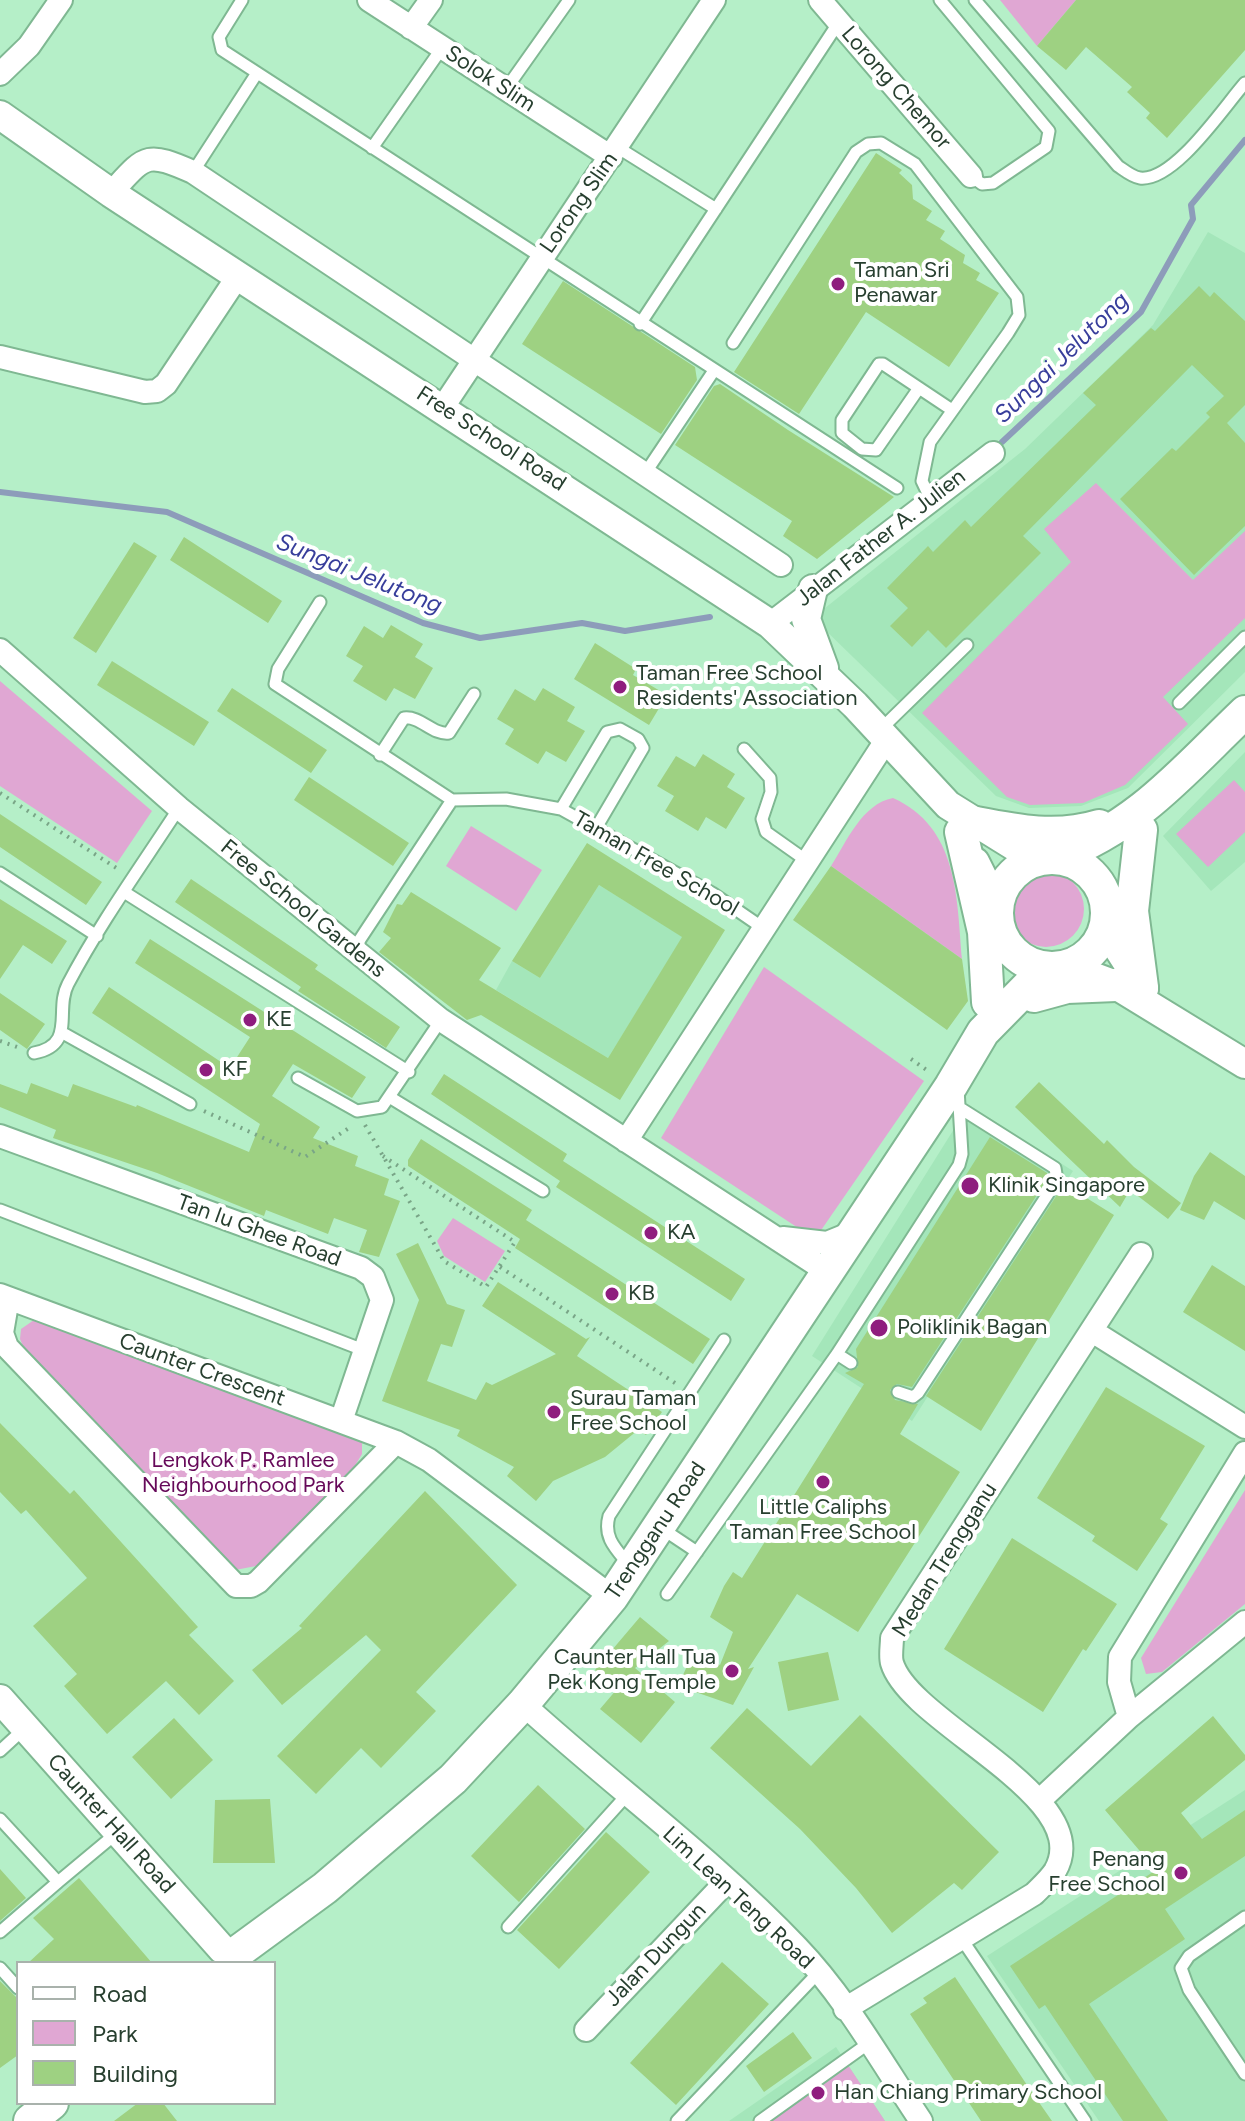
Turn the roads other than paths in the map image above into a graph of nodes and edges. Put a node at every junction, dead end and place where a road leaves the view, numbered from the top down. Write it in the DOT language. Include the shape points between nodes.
graph roads {
  1 [pos="61,0"];
  2 [pos="242,0"];
  3 [pos="369,0"];
  4 [pos="431,0"];
  5 [pos="569,0"];
  6 [pos="714,0"];
  7 [pos="820,0"];
  8 [pos="940,0"];
  9 [pos="975,0"];
  10 [pos="839,22"];
  11 [pos="411,28"];
  12 [pos="442,48"];
  13 [pos="5,62"];
  14 [pos="257,73"];
  15 [pos="1245,83"];
  16 [pos="506,89"];
  17 [pos="0,115"];
  18 [pos="372,148"];
  19 [pos="614,152"];
  20 [pos="193,172"];
  21 [pos="971,176"];
  22 [pos="111,193"];
  23 [pos="716,209"];
  24 [pos="540,259"];
  25 [pos="238,276"];
  26 [pos="640,324"];
  27 [pos="733,343"];
  28 [pos="0,357"];
  29 [pos="475,359"];
  30 [pos="713,372"];
  31 [pos="919,388"];
  32 [pos="443,407"];
  33 [pos="952,410"];
  34 [pos="993,453"];
  35 [pos="644,475"];
  36 [pos="897,488"];
  37 [pos="931,500"];
  38 [pos="781,565"];
  39 [pos="813,589"];
  40 [pos="320,602"];
  41 [pos="770,624"];
  42 [pos="1245,637"];
  43 [pos="967,645"];
  44 [pos="0,650"];
  45 [pos="828,677"];
  46 [pos="474,694"];
  47 [pos="1179,703"];
  48 [pos="1245,712"];
  49 [pos="884,735"];
  50 [pos="744,749"];
  51 [pos="380,755"];
  52 [pos="452,800"];
  53 [pos="179,808"];
  54 [pos="561,809"];
  55 [pos="1147,813"];
  56 [pos="962,820"];
  57 [pos="596,828"];
  58 [pos="1045,858"];
  59 [pos="807,861"];
  60 [pos="0,873"];
  61 [pos="124,892"];
  62 [pos="996,904"];
  63 [pos="1106,914"];
  64 [pos="763,928"];
  65 [pos="97,936"];
  66 [pos="1003,941"];
  67 [pos="353,951"];
  68 [pos="1057,967"];
  69 [pos="1140,995"];
  70 [pos="995,1012"];
  71 [pos="441,1020"];
  72 [pos="61,1032"];
  73 [pos="34,1053"];
  74 [pos="1245,1064"];
  75 [pos="409,1072"];
  76 [pos="298,1078"];
  77 [pos="958,1092"];
  78 [pos="391,1098"];
  79 [pos="190,1104"];
  80 [pos="0,1136"];
  81 [pos="626,1141"];
  82 [pos="543,1191"];
  83 [pos="0,1210"];
  84 [pos="854,1232"];
  85 [pos="774,1236"];
  86 [pos="1141,1254"];
  87 [pos="828,1272"];
  88 [pos="4,1296"];
  89 [pos="1092,1331"];
  90 [pos="724,1340"];
  91 [pos="366,1351"];
  92 [pos="837,1354"];
  93 [pos="851,1363"];
  94 [pos="898,1392"];
  95 [pos="341,1421"];
  96 [pos="1245,1427"];
  97 [pos="396,1442"];
  98 [pos="1245,1453"];
  99 [pos="660,1528"];
  100 [pos="697,1552"];
  101 [pos="633,1570"];
  102 [pos="667,1594"];
  103 [pos="612,1597"];
  104 [pos="1245,1622"];
  105 [pos="0,1699"];
  106 [pos="523,1704"];
  107 [pos="1129,1717"];
  108 [pos="25,1728"];
  109 [pos="0,1751"];
  110 [pos="626,1796"];
  111 [pos="1040,1800"];
  112 [pos="0,1819"];
  113 [pos="118,1832"];
  114 [pos="727,1881"];
  115 [pos="58,1882"];
  116 [pos="1245,1917"];
  117 [pos="508,1927"];
  118 [pos="0,1932"];
  119 [pos="961,1938"];
  120 [pos="230,1956"];
  121 [pos="1,1971"];
  122 [pos="818,1973"];
  123 [pos="16,1986"];
  124 [pos="845,2009"];
  125 [pos="586,2030"];
  126 [pos="869,2043"];
  127 [pos="1245,2074"];
  128 [pos="50,2105"];
  129 [pos="30,2121"];
  130 [pos="677,2121"];
  131 [pos="760,2121"];
  132 [pos="921,2121"];
  133 [pos="1085,2121"];
  1 -- 13 [label="street"];
  2 -- 14 [label="lane" via="218,42"];
  3 -- 11 [label="street, Solok Slim"];
  4 -- 11 [label="street"];
  5 -- 16 [label="lane"];
  6 -- 19 [label="street, Lorong Slim"];
  7 -- 10 [label="street, Lorong Chemor"];
  8 -- 21 [label="lane" via="1049,131 1046,147 993,183 982,184"];
  9 -- 15 [label="lane" via="1118,166 1137,178 1154,177 1176,163"];
  10 -- 21 [label="street, Lorong Chemor"];
  10 -- 23 [label="lane"];
  11 -- 12 [label="street, Solok Slim"];
  12 -- 16 [label="street, Solok Slim"];
  12 -- 18 [label="lane"];
  14 -- 18 [label="lane"];
  14 -- 20 [label="lane"];
  16 -- 19 [label="street, Solok Slim"];
  17 -- 22 [label="street, Free School Road"];
  18 -- 24 [label="lane"];
  19 -- 23 [label="lane"];
  19 -- 24 [label="street, Lorong Slim"];
  20 -- 22 [label="street" via="158,157 146,160"];
  20 -- 29 [label="street"];
  22 -- 25 [label="street, Free School Road"];
  23 -- 26 [label="lane"];
  24 -- 26 [label="lane"];
  24 -- 29 [label="street, Lorong Slim"];
  25 -- 28 [label="street" via="157,391"];
  25 -- 32 [label="street, Free School Road"];
  26 -- 30 [label="lane"];
  27 -- 33 [label="lane" via="856,152 881,143 915,164 1017,297 1019,315"];
  29 -- 32 [label="street, Lorong Slim"];
  29 -- 35 [label="street"];
  30 -- 35 [label="lane"];
  30 -- 36 [label="lane"];
  31 -- 31 [label="lane" via="879,364 842,420 842,433 862,449 876,450"];
  31 -- 33 [label="lane"];
  32 -- 41 [label="street, Free School Road"];
  33 -- 37 [label="lane" via="924,459 922,481"];
  34 -- 37 [label="street, Jalan Father A. Julien"];
  35 -- 38 [label="street"];
  37 -- 39 [label="street, Jalan Father A. Julien"];
  39 -- 41 [label="street, Jalan Father A. Julien"];
  39 -- 45 [label="street" via="806,619"];
  40 -- 51 [label="lane" via="278,669 275,684"];
  41 -- 45 [label="street, Free School Road"];
  42 -- 47 [label="lane"];
  43 -- 49 [label="lane"];
  44 -- 53 [label="street, Free School Gardens"];
  45 -- 49 [label="street, Free School Road"];
  46 -- 51 [label="lane" via="449,733 404,718"];
  48 -- 55 [label="main road"];
  49 -- 56 [label="street, Free School Road"];
  49 -- 59 [label="street"];
  50 -- 59 [label="lane" via="770,778 762,819 766,832"];
  51 -- 52 [label="lane"];
  52 -- 54 [label="lane, Taman Free School" via="506,799"];
  52 -- 67 [label="lane"];
  53 -- 61 [label="lane"];
  53 -- 67 [label="street, Free School Gardens"];
  54 -- 57 [label="lane, Taman Free School"];
  54 -- 57 [label="lane" via="607,732 620,729 643,748"];
  55 -- 56 [label="main road" via="1060,833 1028,833"];
  55 -- 58 [label="main road" via="1103,838"];
  55 -- 63 [label="main road"];
  55 -- 69 [label="main road" via="1132,911"];
  56 -- 58 [label="street, Free School Road"];
  56 -- 62 [label="street, Free School Road"];
  56 -- 70 [label="main road"];
  57 -- 64 [label="lane, Taman Free School"];
  58 -- 62 [label="main road" via="1009,876"];
  58 -- 63 [label="main road" via="1088,870"];
  59 -- 64 [label="street"];
  60 -- 65 [label="lane"];
  61 -- 65 [label="lane"];
  61 -- 75 [label="lane"];
  62 -- 66 [label="main road"];
  63 -- 68 [label="main road" via="1097,945 1084,958"];
  63 -- 69 [label="street"];
  64 -- 81 [label="street"];
  65 -- 72 [label="lane" via="65,987"];
  66 -- 68 [label="main road" via="1014,954"];
  66 -- 70 [label="main road, Trengganu Road"];
  67 -- 71 [label="street, Free School Gardens"];
  68 -- 69 [label="street"];
  68 -- 70 [label="main road, Trengganu Road"];
  69 -- 70 [label="main road" via="1067,987"];
  69 -- 74 [label="street"];
  70 -- 77 [label="main road, Trengganu Road"];
  71 -- 75 [label="lane"];
  71 -- 81 [label="street, Free School Gardens"];
  72 -- 73 [label="lane" via="53,1046"];
  72 -- 79 [label="lane"];
  75 -- 78 [label="lane"];
  76 -- 78 [label="lane" via="357,1111 382,1107"];
  77 -- 84 [label="main road, Trengganu Road"];
  77 -- 92 [label="lane" via="959,1165"];
  77 -- 94 [label="lane" via="1055,1168 1057,1180 918,1393 913,1397"];
  78 -- 82 [label="lane"];
  80 -- 91 [label="street, Tan Iu Ghee Road" via="361,1268 373,1277 382,1300"];
  81 -- 85 [label="street, Free School Gardens"];
  83 -- 91 [label="lane"];
  84 -- 85 [label="street" via="813,1243"];
  84 -- 87 [label="main road, Trengganu Road"];
  85 -- 87 [label="street, Free School Gardens"];
  86 -- 89 [label="street, Medan Trengganu"];
  87 -- 99 [label="main road, Trengganu Road"];
  88 -- 95 [label="street, Caunter Crescent"];
  88 -- 97 [label="street, Caunter Crescent" via="2,1333 7,1347 236,1586 258,1582"];
  89 -- 96 [label="street"];
  89 -- 111 [label="street, Medan Trengganu" via="892,1638 892,1663 914,1694"];
  90 -- 101 [label="lane" via="609,1516 609,1540"];
  91 -- 95 [label="street, Tan Iu Ghee Road"];
  92 -- 93 [label="lane"];
  92 -- 100 [label="lane"];
  95 -- 97 [label="street, Caunter Crescent"];
  97 -- 103 [label="street, Caunter Crescent" via="429,1460"];
  98 -- 107 [label="street" via="1120,1657 1119,1682"];
  99 -- 100 [label="lane"];
  99 -- 101 [label="main road, Trengganu Road"];
  100 -- 102 [label="lane"];
  101 -- 103 [label="main road, Trengganu Road"];
  103 -- 106 [label="main road, Trengganu Road"];
  104 -- 107 [label="street"];
  105 -- 108 [label="street, Caunter Hall Road"];
  106 -- 110 [label="street, Lim Lean Teng Road"];
  106 -- 120 [label="main road, Trengganu Road" via="453,1779 325,1888"];
  107 -- 111 [label="street"];
  108 -- 109 [label="lane"];
  108 -- 113 [label="street, Caunter Hall Road"];
  110 -- 114 [label="street, Lim Lean Teng Road"];
  110 -- 117 [label="lane"];
  111 -- 119 [label="street, Medan Trengganu" via="1060,1841 1055,1872 1034,1894"];
  112 -- 115 [label="lane"];
  113 -- 115 [label="lane"];
  113 -- 120 [label="street, Caunter Hall Road"];
  114 -- 122 [label="street, Lim Lean Teng Road"];
  114 -- 125 [label="street, Jalan Dungun"];
  115 -- 118 [label="lane"];
  116 -- 127 [label="lane" via="1189,1956 1181,1968 1189,1990"];
  119 -- 124 [label="street, Medan Trengganu"];
  119 -- 133 [label="lane"];
  121 -- 123 [label="lane"];
  122 -- 124 [label="street, Lim Lean Teng Road"];
  122 -- 130 [label="lane"];
  124 -- 126 [label="street, Lim Lean Teng Road"];
  126 -- 131 [label="lane"];
  126 -- 132 [label="street, Lim Lean Teng Road"];
  128 -- 129 [label="main road"];
}
